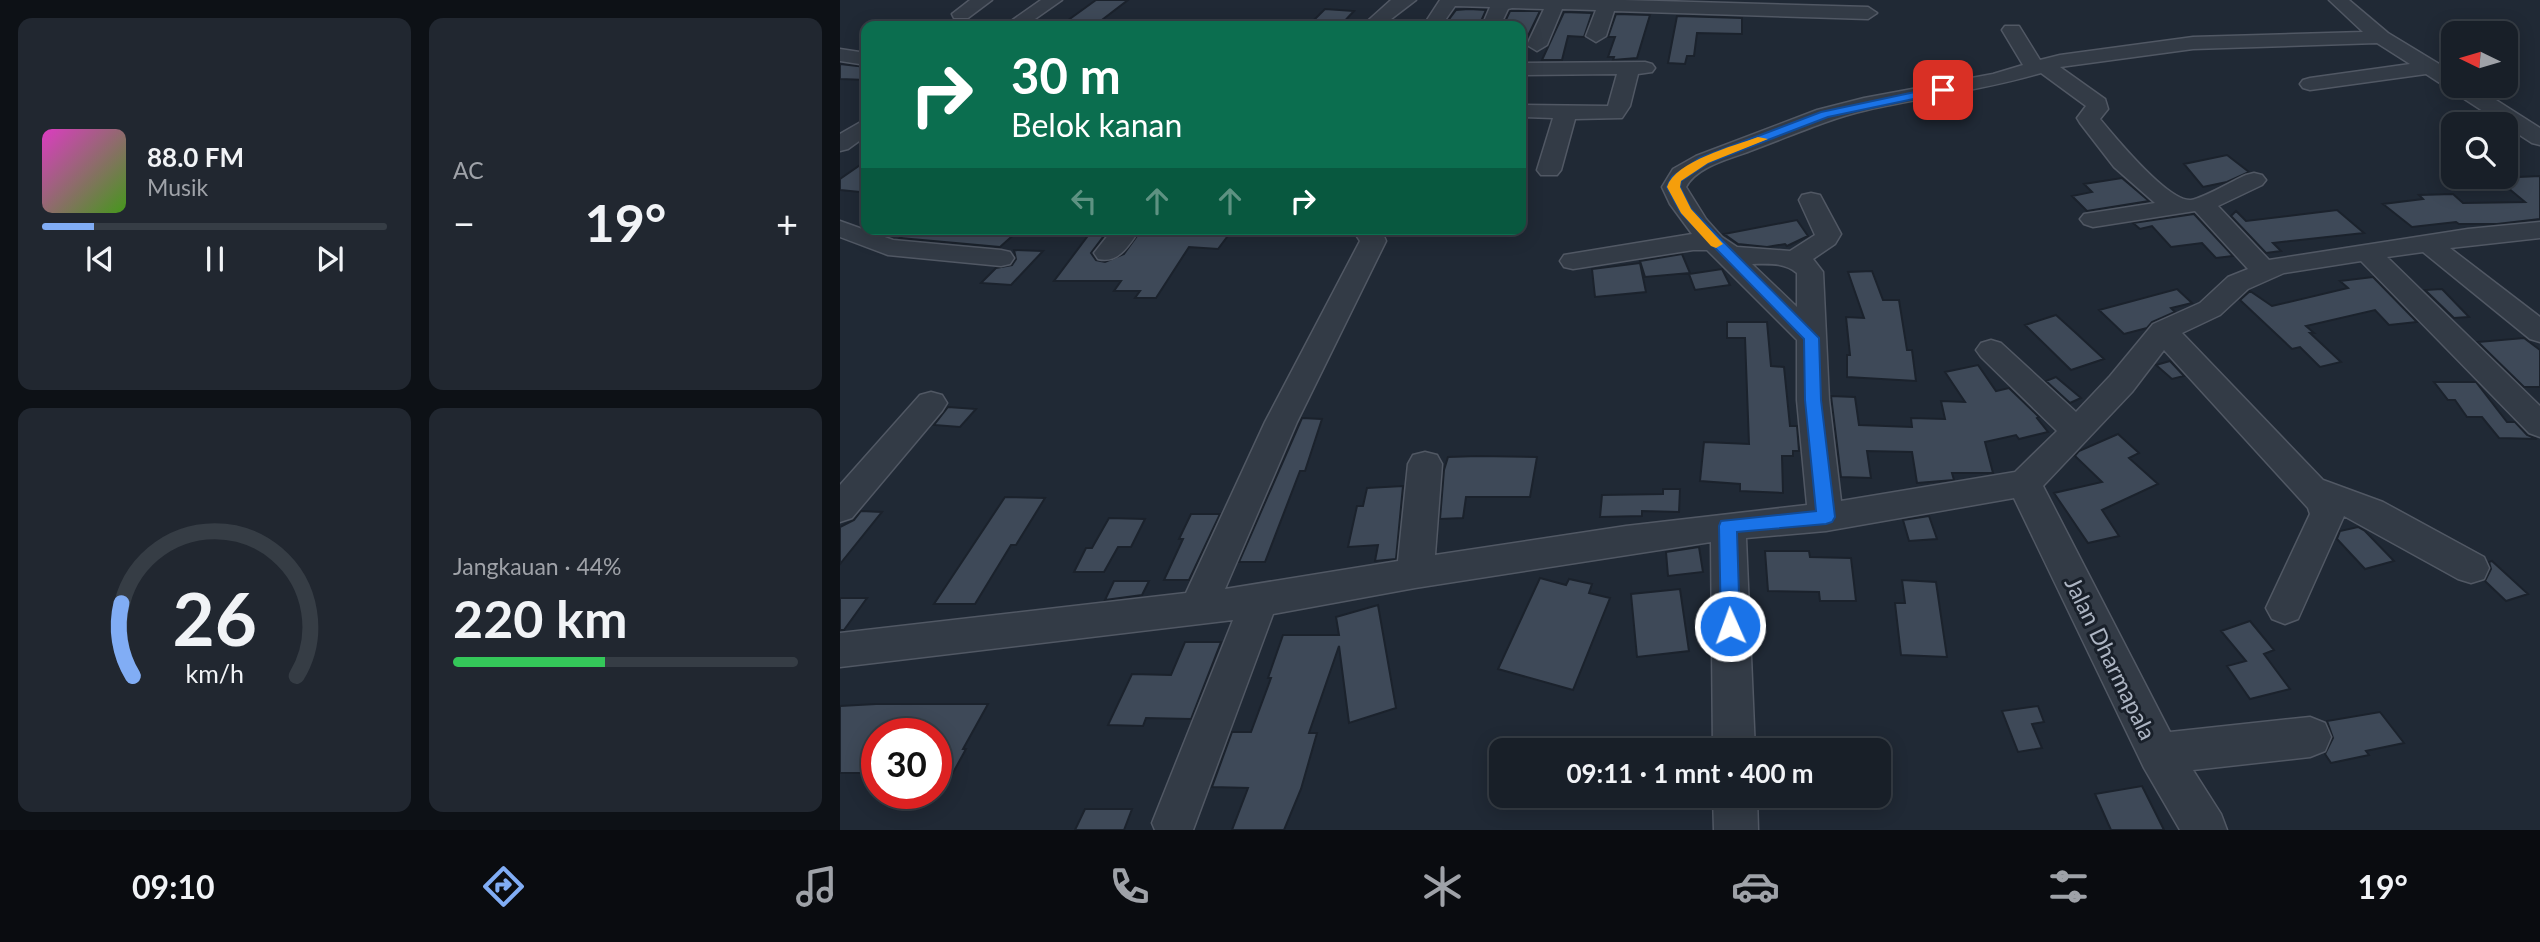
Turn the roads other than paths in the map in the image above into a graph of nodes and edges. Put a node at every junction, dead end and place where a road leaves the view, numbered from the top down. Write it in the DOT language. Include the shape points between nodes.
graph roads {
  1 [pos="983,0"];
  2 [pos="1053,0"];
  3 [pos="1407,0"];
  4 [pos="1451,0"];
  5 [pos="1847,0"];
  6 [pos="2337,0"];
  7 [pos="1510,1"];
  8 [pos="1556,3"];
  9 [pos="1607,5"];
  10 [pos="961,15"];
  11 [pos="1021,21"];
  12 [pos="1377,21"];
  13 [pos="1436,21"];
  14 [pos="1493,21"];
  15 [pos="2012,30"];
  16 [pos="1596,36"];
  17 [pos="2381,37"];
  18 [pos="1529,44"];
  19 [pos="840,55"];
  20 [pos="861,58"];
  21 [pos="1526,64"];
  22 [pos="2040,67"];
  23 [pos="2431,67"];
  24 [pos="1526,70"];
  25 [pos="1568,71"];
  26 [pos="2441,74"];
  27 [pos="2310,84"];
  28 [pos="2478,98"];
  29 [pos="1526,111"];
  30 [pos="1560,112"];
  31 [pos="861,129"];
  32 [pos="2540,138"];
  33 [pos="840,144"];
  34 [pos="1549,170"];
  35 [pos="2254,180"];
  36 [pos="1811,200"];
  37 [pos="2202,204"];
  38 [pos="2175,207"];
  39 [pos="2093,219"];
  40 [pos="840,229"];
  41 [pos="2540,230"];
  42 [pos="1122,235"];
  43 [pos="1372,235"];
  44 [pos="2428,243"];
  45 [pos="1719,247"];
  46 [pos="2367,252"];
  47 [pos="1107,253"];
  48 [pos="1001,258"];
  49 [pos="1794,260"];
  50 [pos="1573,261"];
  51 [pos="2264,270"];
  52 [pos="2164,331"];
  53 [pos="2540,332"];
  54 [pos="1812,338"];
  55 [pos="1991,350"];
  56 [pos="930,403"];
  57 [pos="2540,425"];
  58 [pos="2076,430"];
  59 [pos="1425,464"];
  60 [pos="2024,483"];
  61 [pos="2314,491"];
  62 [pos="840,508"];
  63 [pos="1826,517"];
  64 [pos="1728,526"];
  65 [pos="2471,568"];
  66 [pos="1415,573"];
  67 [pos="1259,601"];
  68 [pos="2285,608"];
  69 [pos="1198,609"];
  70 [pos="840,650"];
  71 [pos="2309,737"];
  72 [pos="1734,738"];
  73 [pos="2159,754"];
  74 [pos="1735,808"];
  75 [pos="1174,823"];
  76 [pos="1736,830"];
  77 [pos="2205,830"];
  1 -- 10 [label="street"];
  2 -- 11 [label="street"];
  3 -- 12 [label="street"];
  4 -- 7 [label="street"];
  4 -- 13 [label="street"];
  5 -- 9 [label="street" via="1875,7 1664,13"];
  6 -- 17 [label="street"];
  7 -- 8 [label="street"];
  7 -- 14 [label="street" via="1500,6"];
  8 -- 9 [label="street"];
  8 -- 18 [label="street"];
  9 -- 16 [label="street"];
  15 -- 22 [label="street"];
  17 -- 22 [label="street" via="2193,43"];
  17 -- 23 [label="street"];
  18 -- 21 [label="street"];
  19 -- 20 [label="street"];
  22 -- 38 [label="street" via="2097,104 2088,118 2109,148"];
  22 -- 45 [label="street" via="1996,80 1864,104 1704,161 1681,174 1674,187 1685,211"];
  23 -- 26 [label="street"];
  23 -- 27 [label="street"];
  24 -- 25 [label="street"];
  25 -- 30 [label="street"];
  25 -- 30 [label="street" via="1637,69 1617,112"];
  28 -- 32 [label="street"];
  29 -- 30 [label="street"];
  30 -- 34 [label="street"];
  31 -- 33 [label="street"];
  35 -- 37 [label="street"];
  36 -- 49 [label="street" via="1828,234"];
  37 -- 38 [label="street"];
  37 -- 51 [label="street"];
  38 -- 39 [label="street"];
  40 -- 48 [label="street" via="888,247"];
  41 -- 44 [label="street"];
  42 -- 47 [label="street"];
  43 -- 69 [label="street" via="1373,241 1281,422"];
  44 -- 46 [label="street"];
  44 -- 53 [label="street"];
  45 -- 49 [label="street" via="1740,256"];
  45 -- 50 [label="street" via="1693,242"];
  45 -- 54 [label="street"];
  46 -- 51 [label="street"];
  46 -- 57 [label="street"];
  49 -- 54 [label="street" via="1810,272"];
  51 -- 52 [label="street" via="2238,283 2210,309"];
  52 -- 58 [label="street"];
  52 -- 61 [label="street"];
  54 -- 63 [label="street" via="1813,400"];
  55 -- 58 [label="street"];
  56 -- 62 [label="street"];
  58 -- 60 [label="street"];
  59 -- 66 [label="street"];
  60 -- 63 [label="street"];
  60 -- 73 [label="street, Jalan Dharmapala"];
  61 -- 65 [label="street" via="2371,512"];
  61 -- 68 [label="street" via="2327,514"];
  63 -- 64 [label="street"];
  64 -- 66 [label="street"];
  64 -- 72 [label="street"];
  66 -- 67 [label="street"];
  67 -- 69 [label="street"];
  67 -- 75 [label="street"];
  69 -- 70 [label="street"];
  71 -- 73 [label="street"];
  73 -- 77 [label="street, Jalan Dharmapala"];
  74 -- 76 [label="street"];
}
